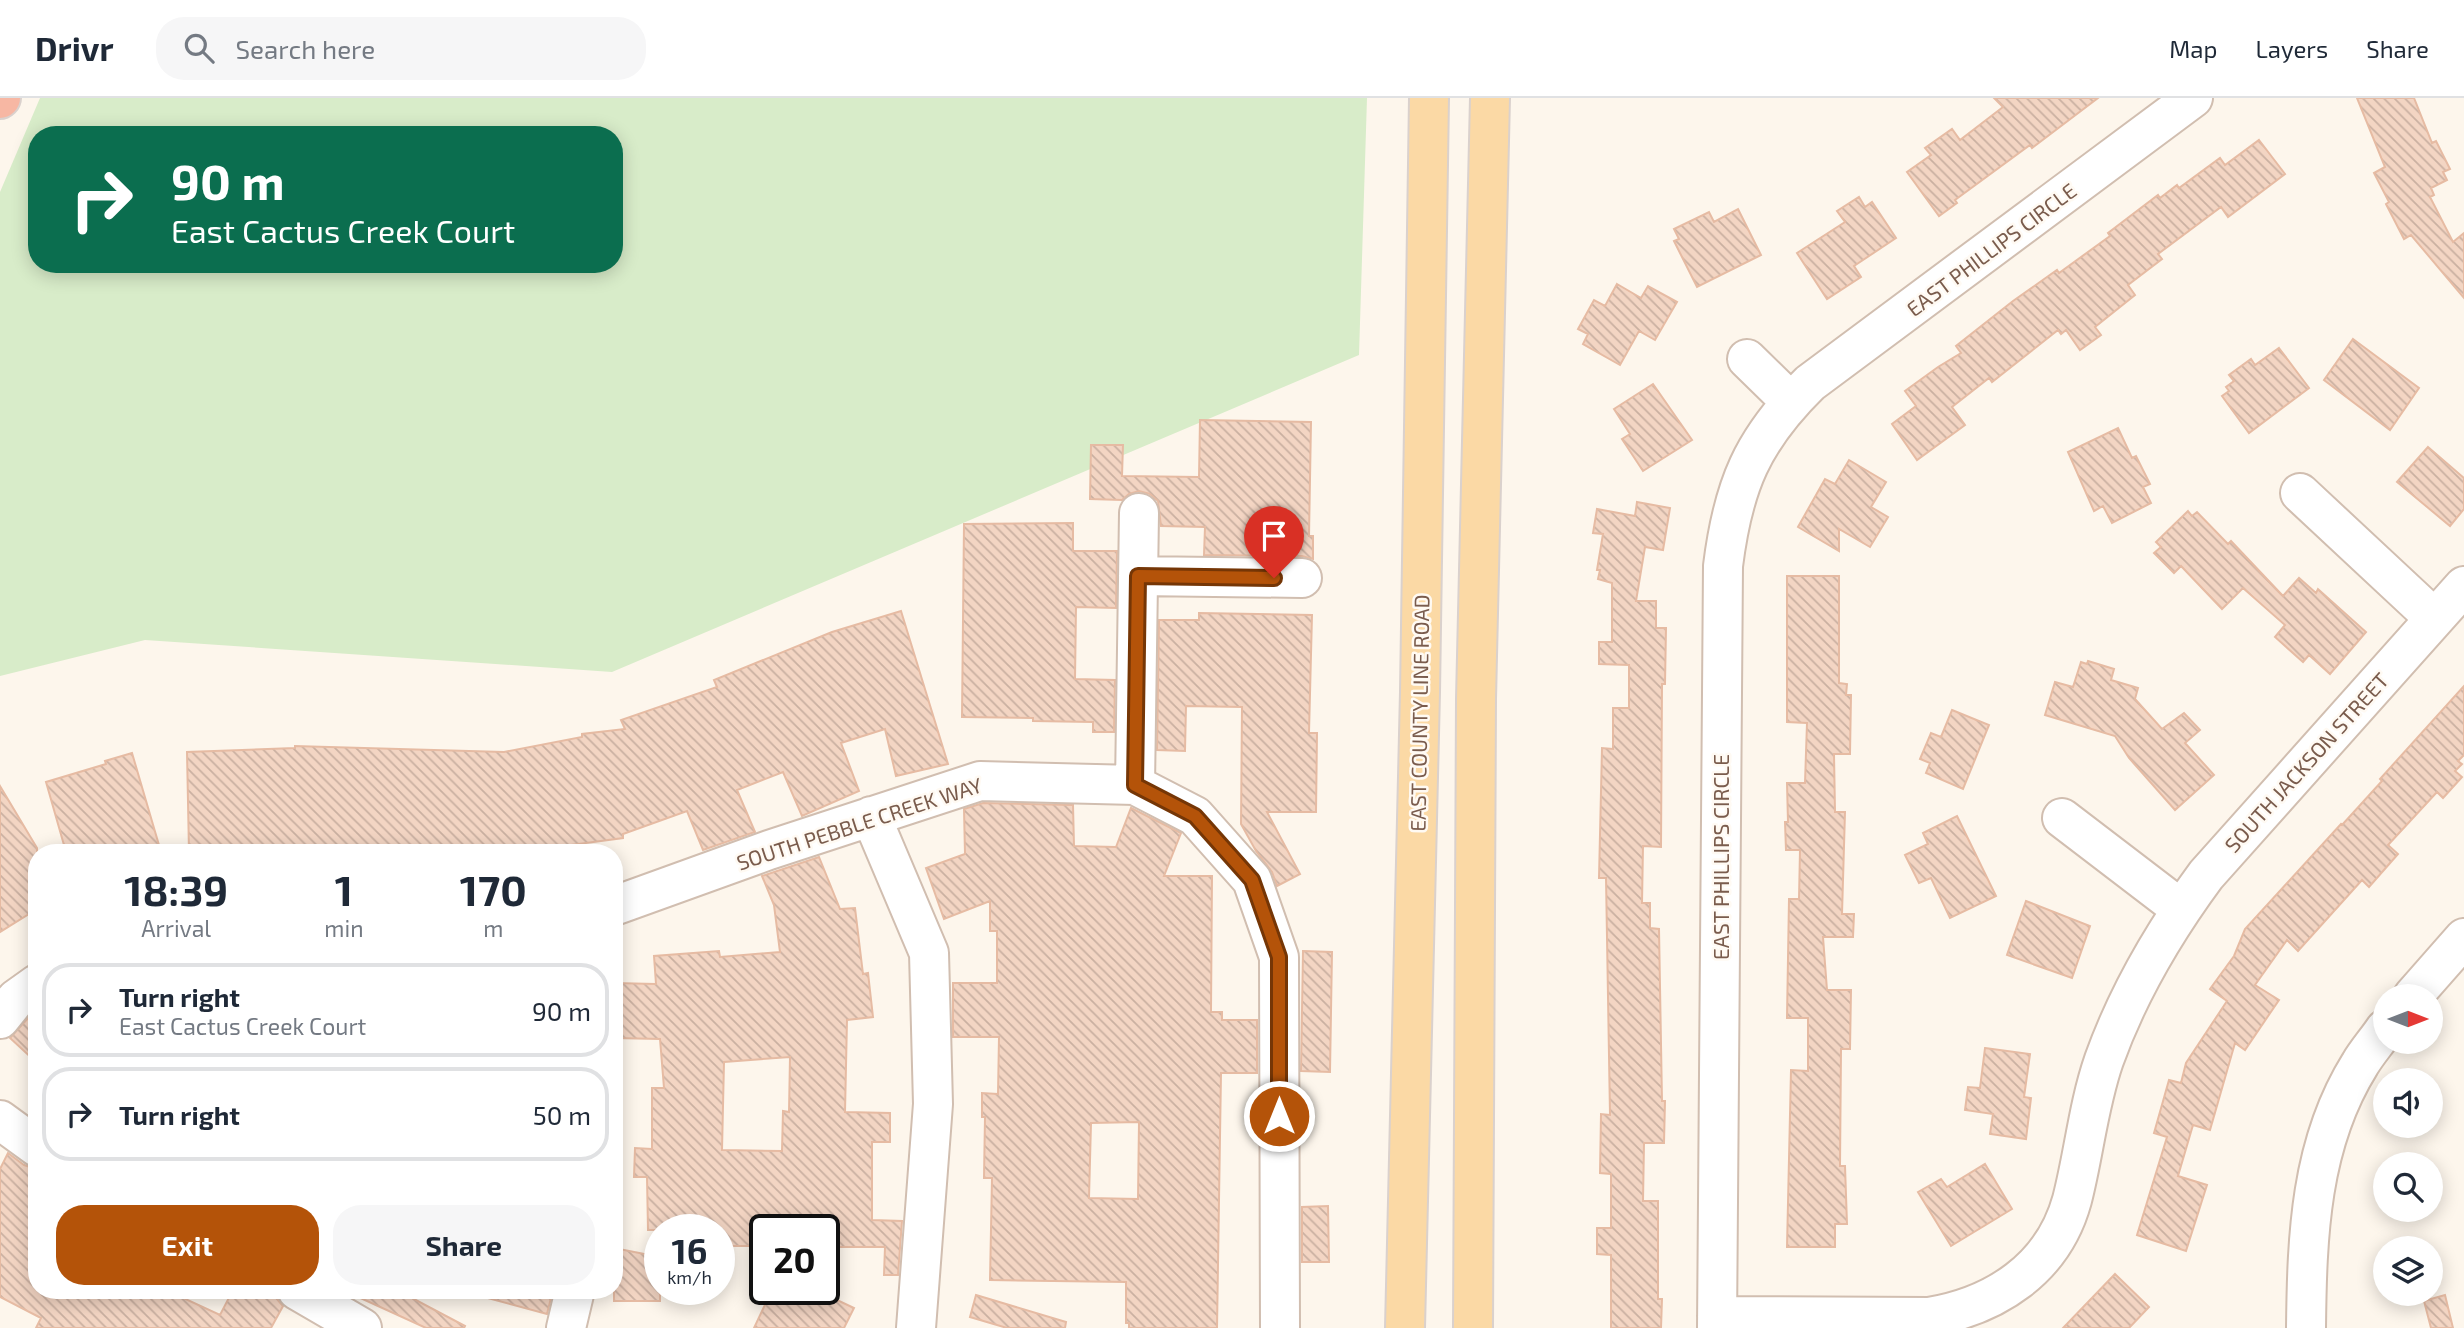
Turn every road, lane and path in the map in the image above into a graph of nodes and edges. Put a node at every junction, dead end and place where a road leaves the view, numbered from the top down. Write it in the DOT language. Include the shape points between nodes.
graph roads {
  1 [pos="1429,98"];
  2 [pos="1490,98"];
  3 [pos="2193,98"];
  4 [pos="1747,359"];
  5 [pos="1791,402"];
  6 [pos="2300,493"];
  7 [pos="1139,513"];
  8 [pos="1138,576"];
  9 [pos="1302,578"];
  10 [pos="2464,586"];
  11 [pos="2434,618"];
  12 [pos="1135,785"];
  13 [pos="871,816"];
  14 [pos="2062,818"];
  15 [pos="623,903"];
  16 [pos="2180,909"];
  17 [pos="2464,938"];
  18 [pos="2424,984"];
  19 [pos="28,990"];
  20 [pos="0,1019"];
  21 [pos="2373,1047"];
  22 [pos="0,1120"];
  23 [pos="28,1140"];
  24 [pos="312,1299"];
  25 [pos="573,1299"];
  26 [pos="1717,1322"];
  27 [pos="362,1328"];
  28 [pos="566,1328"];
  29 [pos="916,1328"];
  30 [pos="1280,1328"];
  31 [pos="1405,1328"];
  32 [pos="1473,1328"];
  33 [pos="2306,1328"];
  1 -- 31 [label="main road, EAST COUNTY LINE ROAD"];
  2 -- 32 [label="main road" via="1476,699"];
  3 -- 5 [label="street, EAST PHILLIPS CIRCLE" via="1810,383"];
  4 -- 5 [label="street"];
  5 -- 26 [label="street, EAST PHILLIPS CIRCLE" via="1742,477 1729,521 1723,566"];
  6 -- 11 [label="street"];
  7 -- 8 [label="street"];
  8 -- 9 [label="street"];
  8 -- 12 [label="street"];
  10 -- 11 [label="street, SOUTH JACKSON STREET"];
  11 -- 16 [label="street, SOUTH JACKSON STREET"];
  12 -- 13 [label="street, SOUTH PEBBLE CREEK WAY" via="980,781"];
  12 -- 30 [label="street, SOUTH PEBBLE CREEK WAY" via="1195,816 1252,880 1279,957"];
  13 -- 15 [label="street, SOUTH PEBBLE CREEK WAY"];
  13 -- 29 [label="street" via="929,953 933,1104"];
  14 -- 16 [label="street"];
  16 -- 26 [label="street, SOUTH JACKSON STREET" via="2147,964 2103,1062 2072,1201 2060,1230 2015,1284 1988,1301 1929,1317"];
  17 -- 18 [label="street"];
  19 -- 20 [label="street"];
  21 -- 33 [label="street" via="2336,1112 2322,1152 2306,1255"];
  22 -- 23 [label="street"];
  24 -- 27 [label="street"];
  25 -- 28 [label="street"];
}
